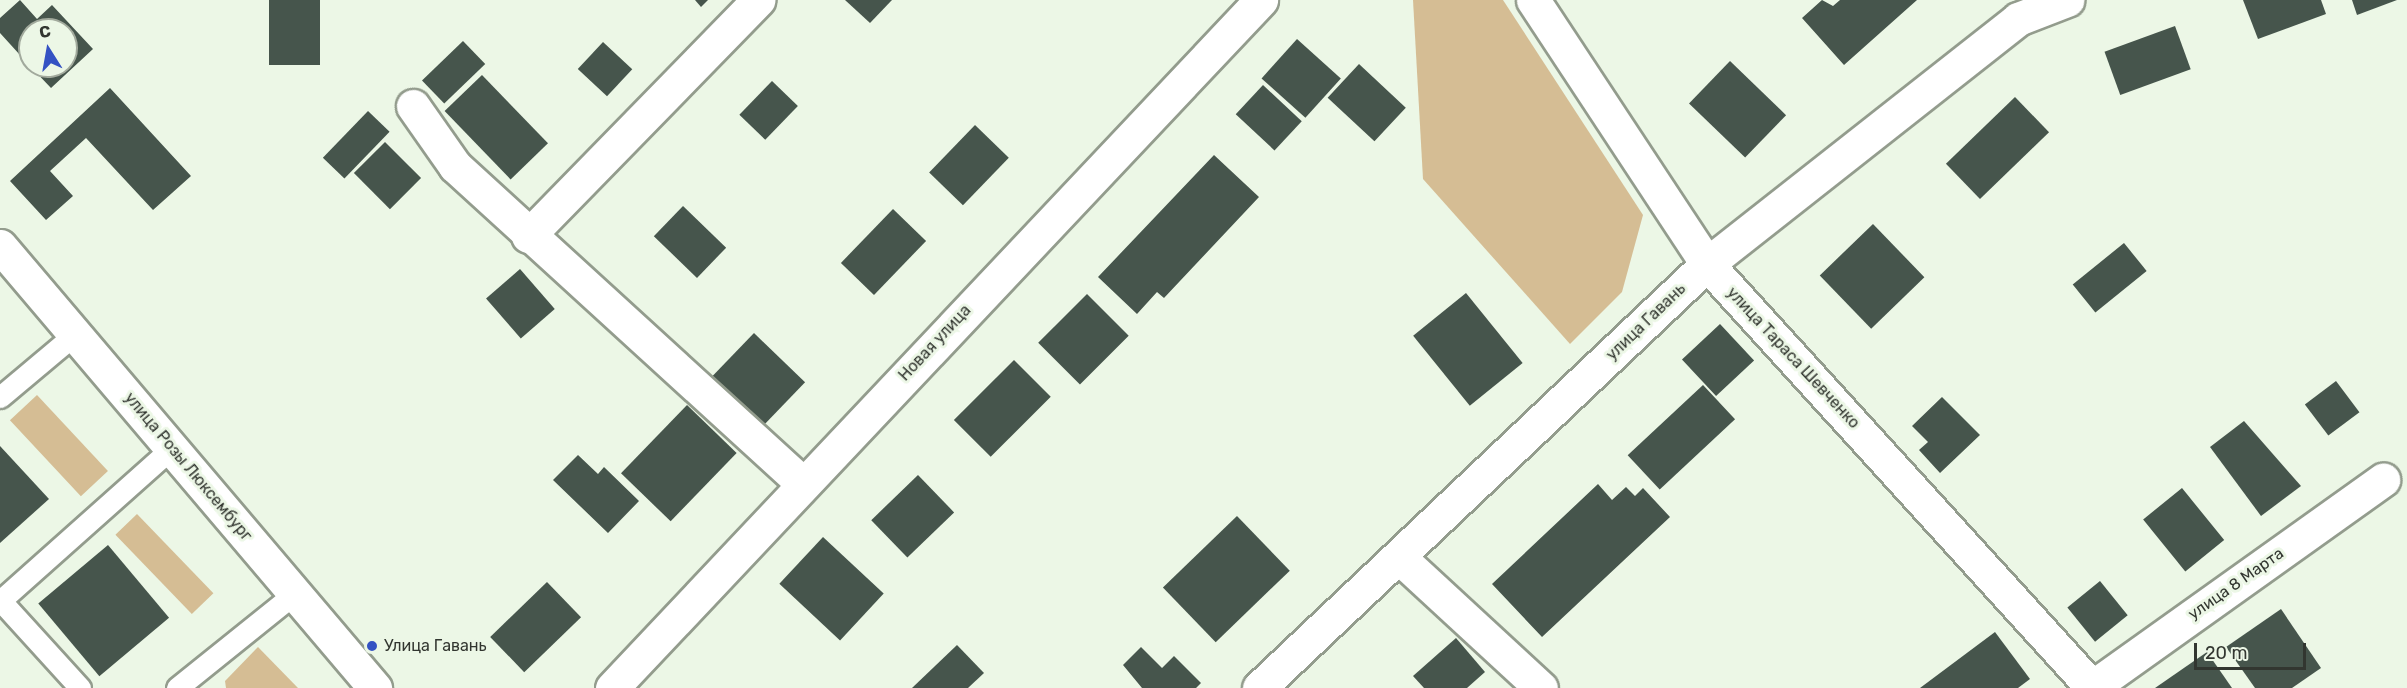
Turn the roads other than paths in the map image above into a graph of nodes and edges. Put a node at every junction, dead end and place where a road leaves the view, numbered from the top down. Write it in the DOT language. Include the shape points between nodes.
graph roads {
  1 [pos="758,0"];
  2 [pos="1261,0"];
  3 [pos="1533,0"];
  4 [pos="2067,0"];
  5 [pos="413,106"];
  6 [pos="528,236"];
  7 [pos="0,246"];
  8 [pos="1707,264"];
  9 [pos="75,334"];
  10 [pos="0,397"];
  11 [pos="172,448"];
  12 [pos="2383,480"];
  13 [pos="802,483"];
  14 [pos="1400,557"];
  15 [pos="295,593"];
  16 [pos="0,601"];
  17 [pos="2091,687"];
  18 [pos="80,688"];
  19 [pos="177,688"];
  20 [pos="375,688"];
  21 [pos="612,688"];
  22 [pos="1259,688"];
  23 [pos="1541,688"];
  1 -- 6 [label="street"];
  2 -- 13 [label="street, Новая улица"];
  3 -- 8 [label="street, улица Тараса Шевченко"];
  4 -- 8 [label="street, улица Гавань" via="2018,19"];
  5 -- 6 [label="street" via="455,166"];
  6 -- 13 [label="street"];
  7 -- 9 [label="street, улица Розы Люксембург"];
  8 -- 14 [label="street, улица Гавань"];
  8 -- 17 [label="street, улица Тараса Шевченко"];
  9 -- 10 [label="lane"];
  9 -- 11 [label="street, улица Розы Люксембург"];
  11 -- 15 [label="street, улица Розы Люксембург"];
  11 -- 16 [label="lane"];
  12 -- 17 [label="street, улица 8 Марта"];
  13 -- 21 [label="street, Новая улица"];
  14 -- 22 [label="street, улица Гавань"];
  14 -- 23 [label="street"];
  15 -- 19 [label="lane"];
  15 -- 20 [label="street, улица Розы Люксембург"];
  16 -- 18 [label="lane"];
}
